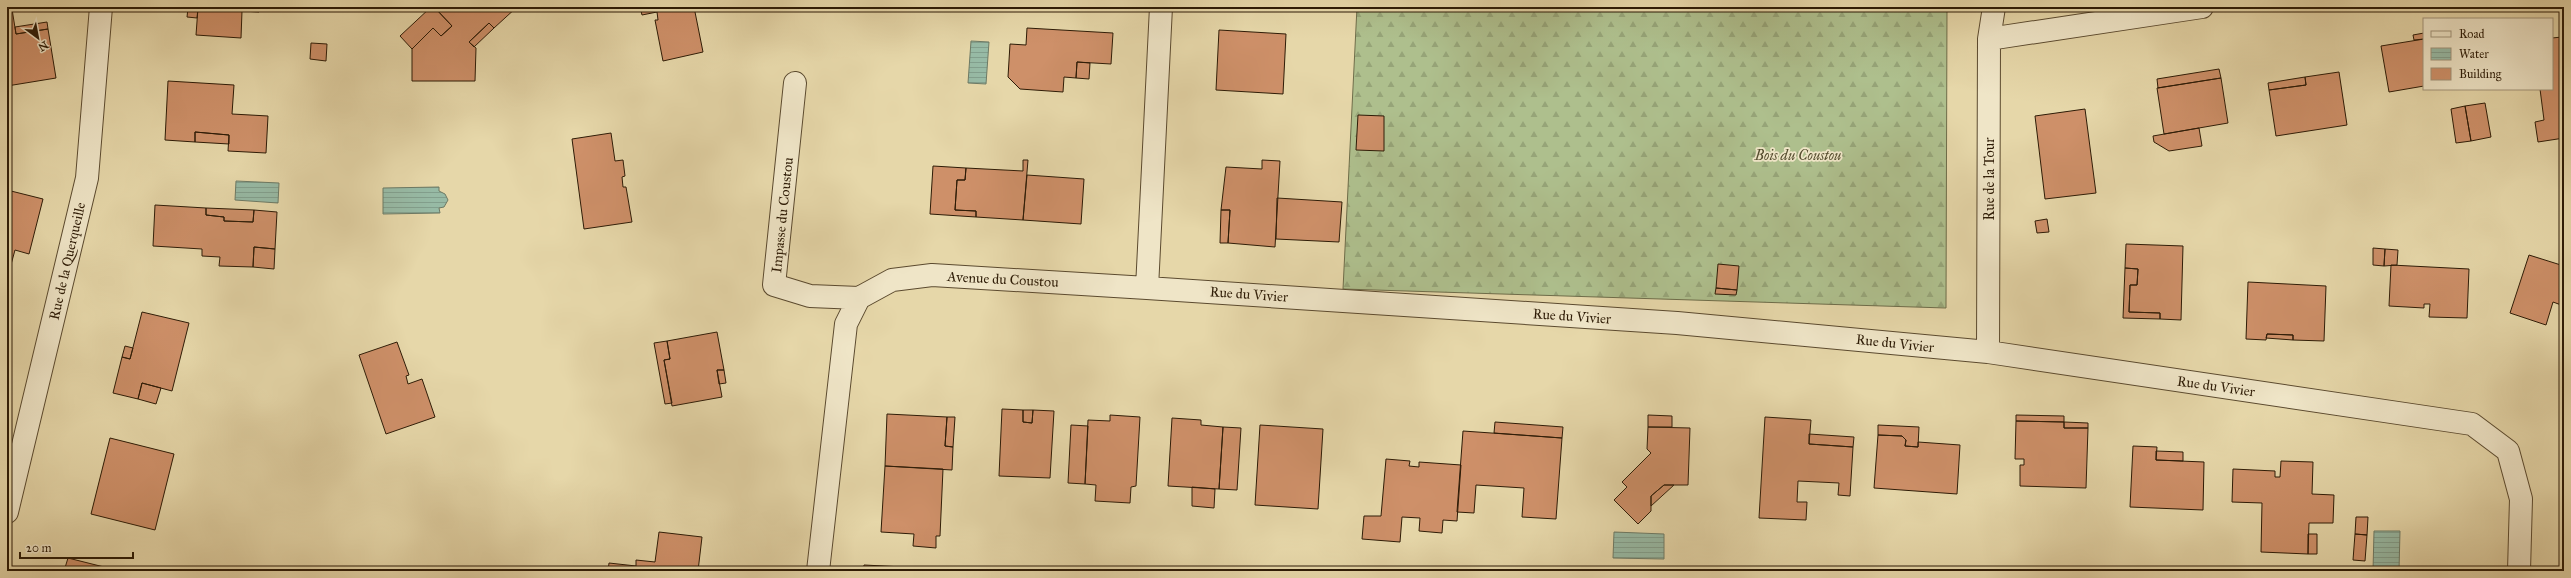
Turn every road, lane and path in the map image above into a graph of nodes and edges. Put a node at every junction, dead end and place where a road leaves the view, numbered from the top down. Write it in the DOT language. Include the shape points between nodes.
graph roads {
  1 [pos="101,7"];
  2 [pos="1161,7"];
  3 [pos="1994,7"];
  4 [pos="2202,7"];
  5 [pos="1989,39"];
  6 [pos="795,82"];
  7 [pos="1147,288"];
  8 [pos="859,298"];
  9 [pos="1988,352"];
  10 [pos="7,512"];
  11 [pos="818,571"];
  12 [pos="2518,571"];
  1 -- 10 [label="street, Rue de la Querqueille" via="86,178"];
  2 -- 7 [label="street"];
  3 -- 5 [label="street, Rue de la Tour"];
  4 -- 5 [label="street"];
  5 -- 9 [label="street, Rue de la Tour"];
  6 -- 8 [label="street, Impasse du Coustou" via="774,285 810,296"];
  7 -- 8 [label="street, Avenue du Coustou" via="932,275 892,280"];
  7 -- 9 [label="street, Rue du Vivier" via="1677,323"];
  8 -- 11 [label="street" via="846,324"];
  9 -- 12 [label="street, Rue du Vivier" via="2472,424 2508,451 2521,500"];
}
